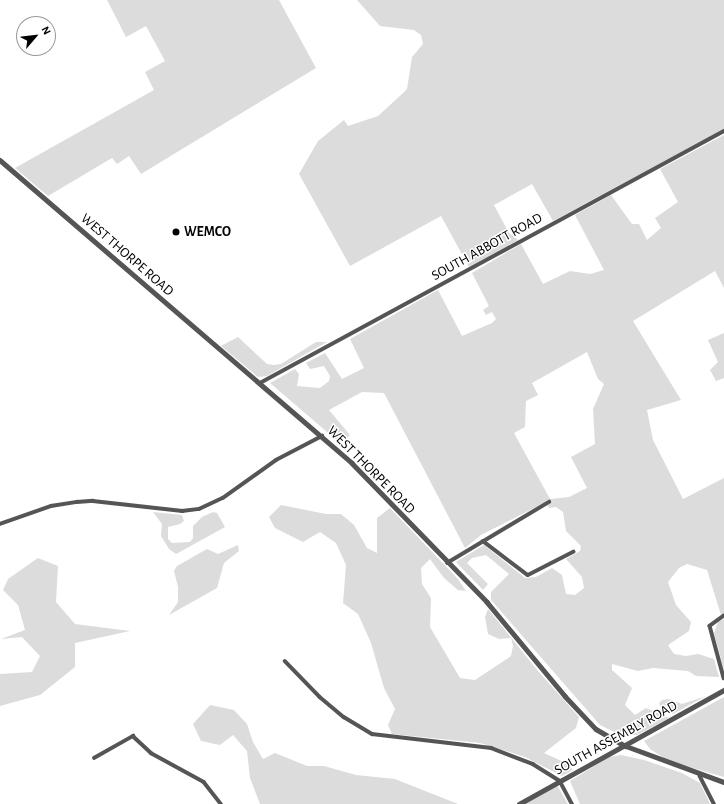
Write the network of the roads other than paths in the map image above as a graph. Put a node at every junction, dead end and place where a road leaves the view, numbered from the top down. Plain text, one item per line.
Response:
1 (724, 131) edge
2 (0, 160) edge
3 (260, 383) junction
4 (322, 436) junction
5 (549, 502) dead end
6 (0, 524) edge
7 (483, 541) junction
8 (573, 552) dead end
9 (446, 563) junction
10 (724, 616) edge
11 (285, 661) dead end
12 (724, 678) edge
13 (724, 690) edge
14 (626, 746) junction
15 (94, 758) dead end
16 (700, 776) junction
17 (560, 781) junction
18 (724, 782) edge
19 (221, 804) edge
20 (520, 804) edge
21 (572, 804) edge
22 (714, 804) edge

1 - 3 street, SOUTH ABBOTT ROAD
2 - 3 street, WEST THORPE ROAD
3 - 4 street, WEST THORPE ROAD
4 - 6 street
4 - 9 street, WEST THORPE ROAD
5 - 7 street
7 - 8 street
7 - 9 street
9 - 14 street, WEST THORPE ROAD
10 - 12 street
11 - 17 street
13 - 14 street, SOUTH ASSEMBLY ROAD
14 - 16 street, WEST THORPE ROAD
14 - 17 street, SOUTH ASSEMBLY ROAD
15 - 19 street
16 - 18 street, WEST THORPE ROAD
16 - 22 street
17 - 20 street, SOUTH ASSEMBLY ROAD
17 - 21 street

